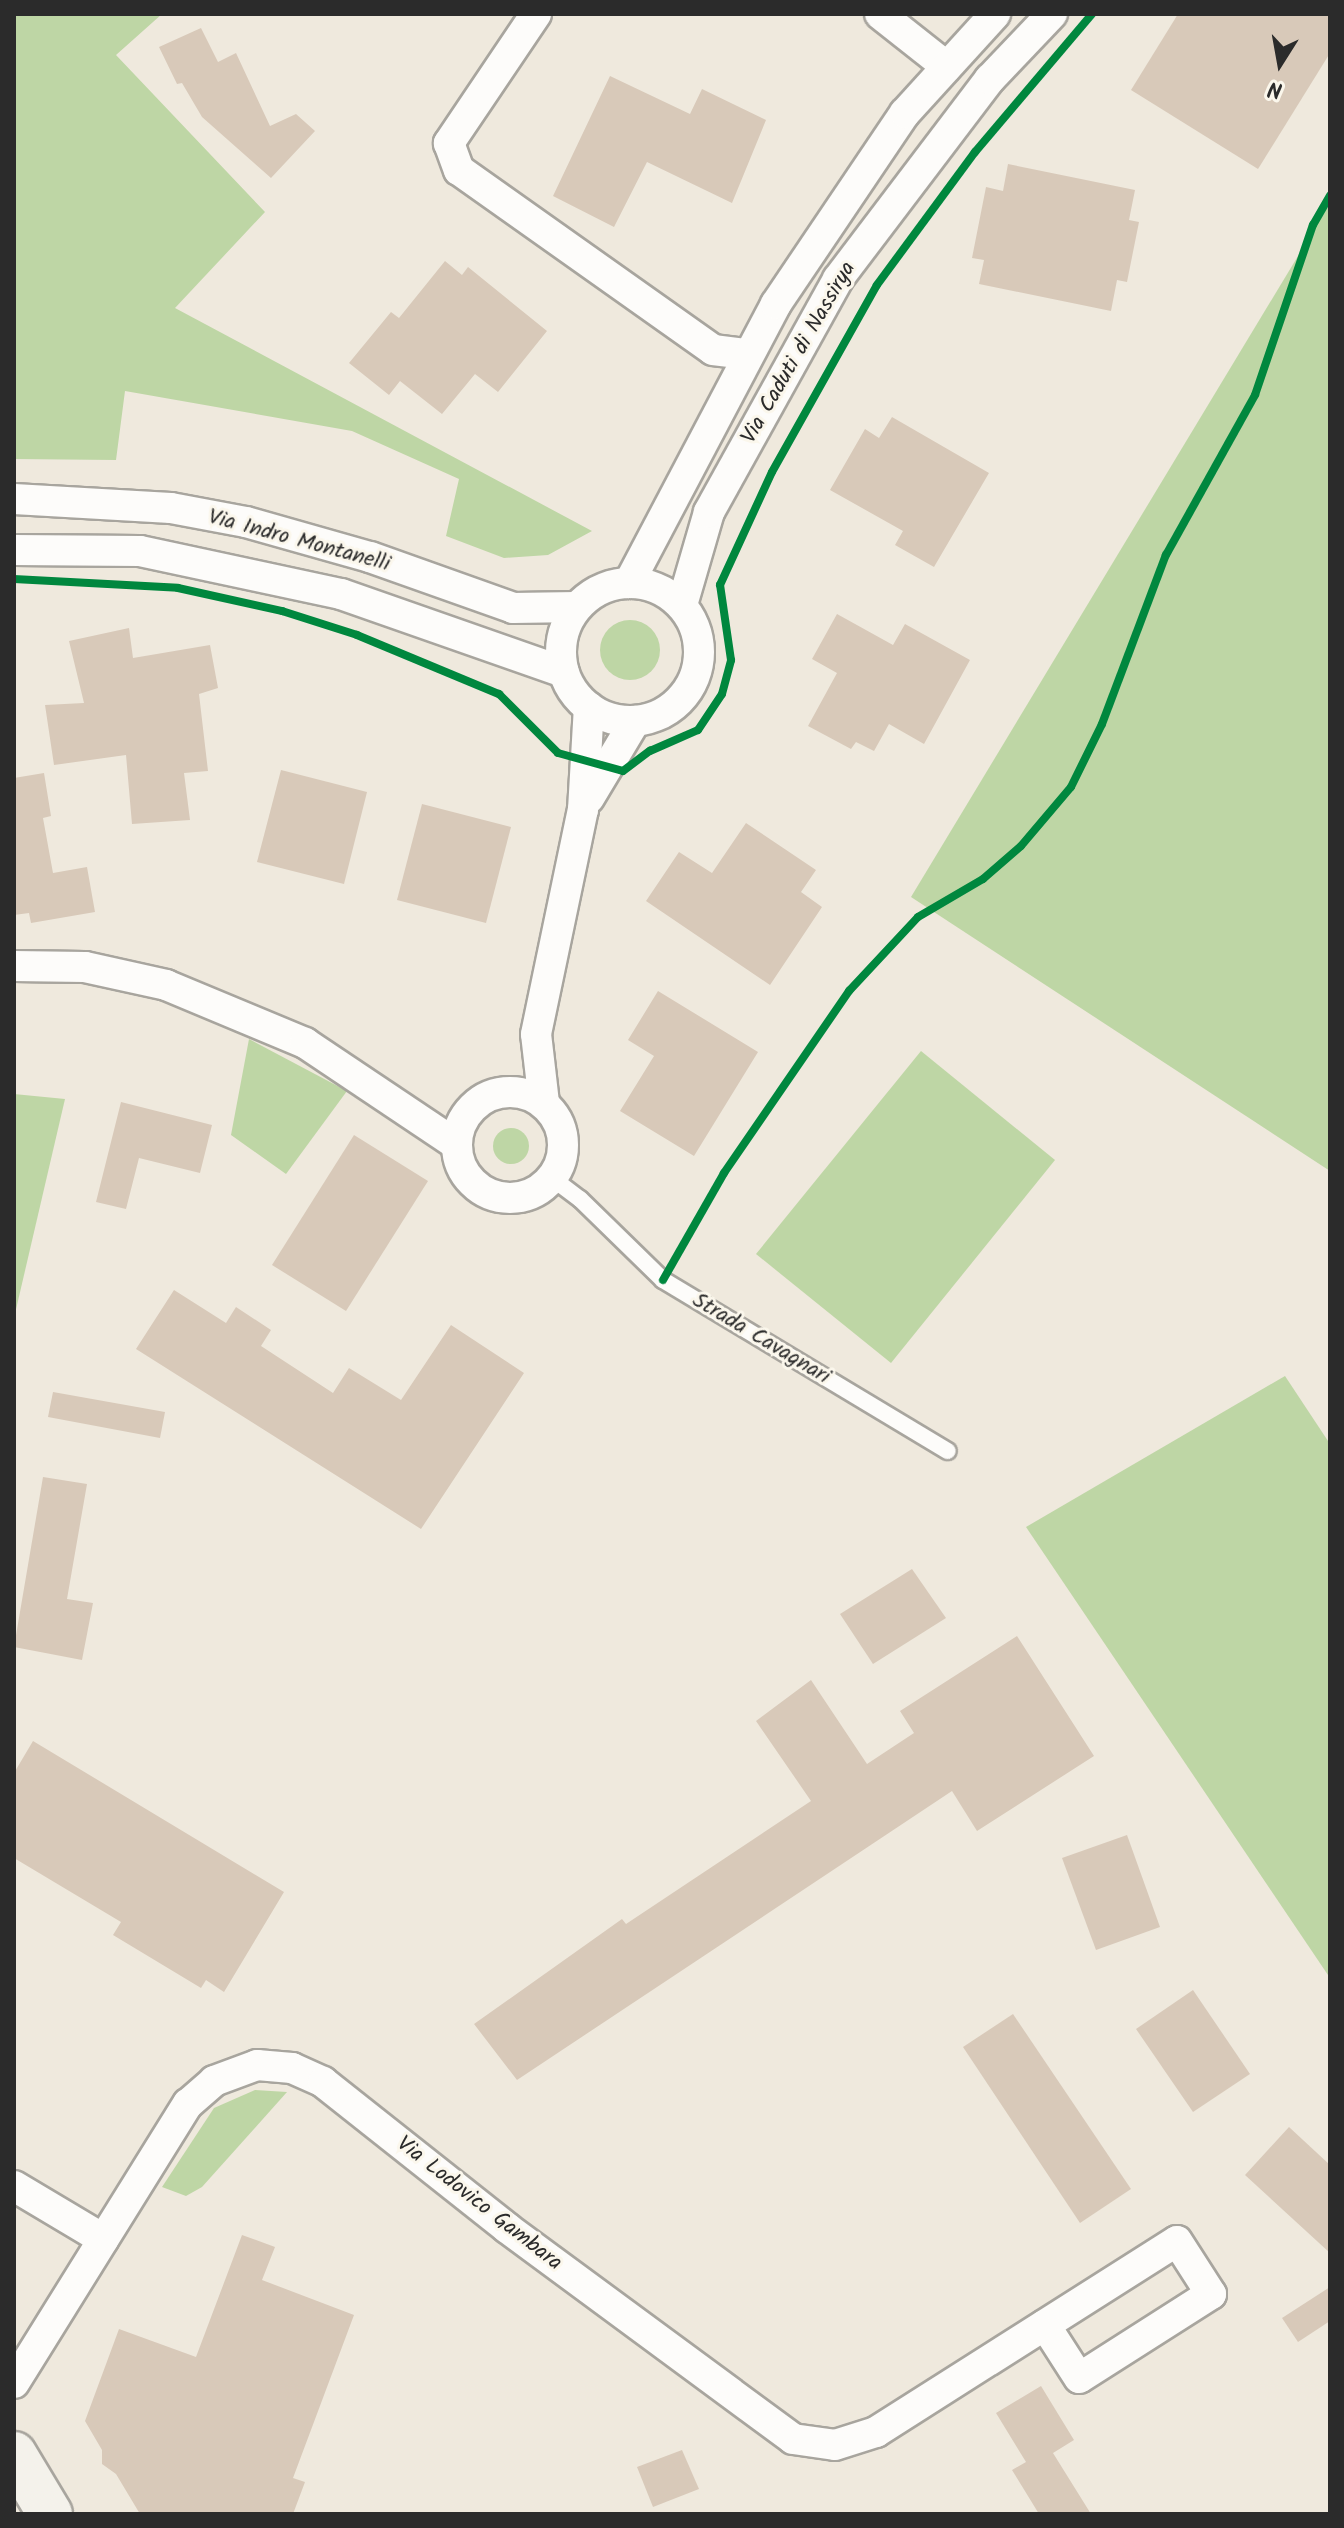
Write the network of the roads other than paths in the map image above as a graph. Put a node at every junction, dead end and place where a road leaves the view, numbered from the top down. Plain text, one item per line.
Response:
1 (536, 14) edge
2 (880, 14) edge
3 (995, 14) edge
4 (1052, 14) edge
5 (947, 67) junction
6 (747, 354) junction
7 (14, 499) edge
8 (14, 550) edge
9 (629, 583) junction
10 (682, 605) junction
11 (577, 607) junction
12 (564, 672) junction
13 (589, 707) junction
14 (635, 721) junction
15 (583, 810) junction
16 (14, 966) edge
17 (536, 1039) junction
18 (503, 1092) junction
19 (544, 1103) junction
20 (456, 1144) junction
21 (552, 1178) junction
22 (948, 1451) dead end
23 (14, 2186) edge
24 (103, 2239) junction
25 (1045, 2325) junction
26 (14, 2383) edge
27 (14, 2454) edge
28 (50, 2514) edge

1 - 6 street
2 - 5 street
3 - 5 street, Via Caduti di Nassirya
4 - 10 street, Via Caduti di Nassirya
5 - 6 street, Via Caduti di Nassirya
6 - 9 street, Via Caduti di Nassirya
7 - 11 street, Via Indro Montanelli
8 - 12 street, Via Indro Montanelli
9 - 10 street
9 - 11 street
10 - 14 street
11 - 12 street
12 - 13 street
13 - 14 street
13 - 15 street
14 - 15 street
15 - 17 street
16 - 20 street
17 - 18 street
17 - 19 street
18 - 19 street
18 - 20 street
19 - 21 street
20 - 21 street
21 - 22 lane, Strada Cavagnari
23 - 24 street
24 - 25 street, Via Lodovico Gambara
24 - 26 street, Via Lodovico Gambara
25 - 25 street, Via Lodovico Gambara
27 - 28 street

